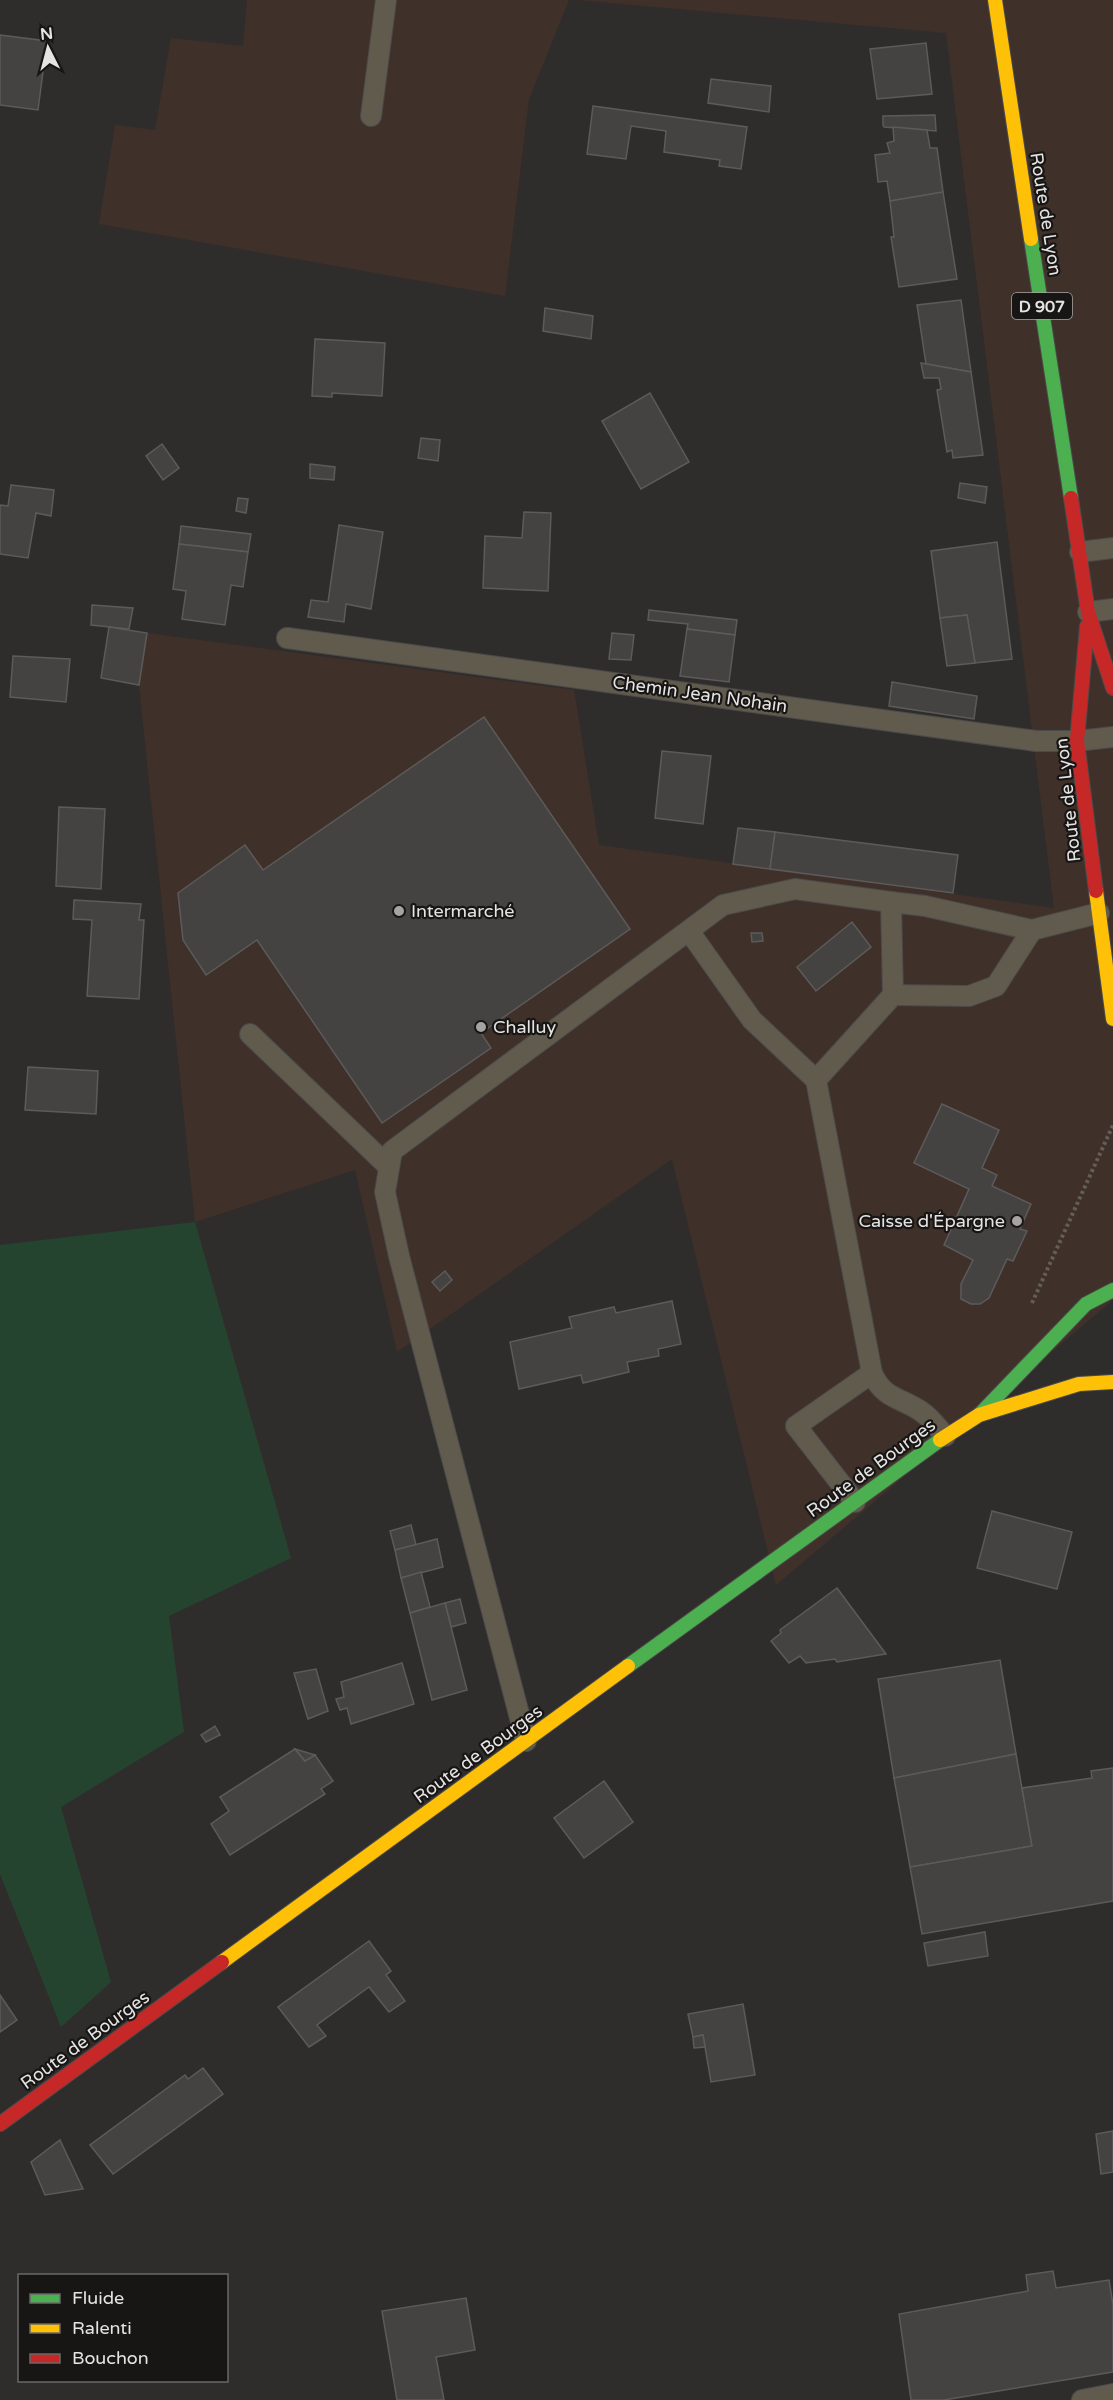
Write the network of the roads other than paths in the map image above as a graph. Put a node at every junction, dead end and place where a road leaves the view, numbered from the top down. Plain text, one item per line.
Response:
1 (386, 0) edge
2 (995, 0) edge
3 (371, 116) dead end
4 (1113, 548) edge
5 (1080, 552) junction
6 (1113, 609) edge
7 (1088, 612) junction
8 (287, 639) dead end
9 (1113, 688) edge
10 (1113, 737) edge
11 (1077, 741) junction
12 (891, 902) junction
13 (1099, 913) junction
14 (1032, 930) junction
15 (689, 931) junction
16 (893, 995) junction
17 (1113, 1019) edge
18 (250, 1034) dead end
19 (816, 1080) junction
20 (389, 1167) junction
21 (1113, 1290) edge
22 (872, 1373) junction
23 (1113, 1382) edge
24 (979, 1415) junction
25 (945, 1436) junction
26 (855, 1502) junction
27 (526, 1741) junction
28 (0, 2124) edge
29 (1113, 2394) edge
30 (1082, 2400) edge

1 - 3 lane
2 - 5 street, Route de Lyon / D 907
4 - 5 lane
5 - 7 street, Route de Lyon / D 907
6 - 7 lane
7 - 9 street, Route de Lyon / D 907
7 - 11 street, Route de Lyon / D 907
8 - 11 lane, Chemin Jean Nohain
10 - 11 lane, Chemin Jean Nohain
11 - 13 street, Route de Lyon / D 907
12 - 14 lane
12 - 15 lane
12 - 16 lane
13 - 14 lane
13 - 17 street, Route de Lyon / D 907
14 - 16 lane
15 - 19 lane
15 - 20 lane
16 - 19 lane
18 - 20 lane
19 - 22 lane
20 - 27 lane
21 - 24 street, Route de Bourges
22 - 25 lane
22 - 26 lane
23 - 24 street, Route de Bourges
24 - 25 street, Route de Bourges
25 - 26 street, Route de Bourges
26 - 27 street, Route de Bourges
27 - 28 street, Route de Bourges
29 - 30 lane

